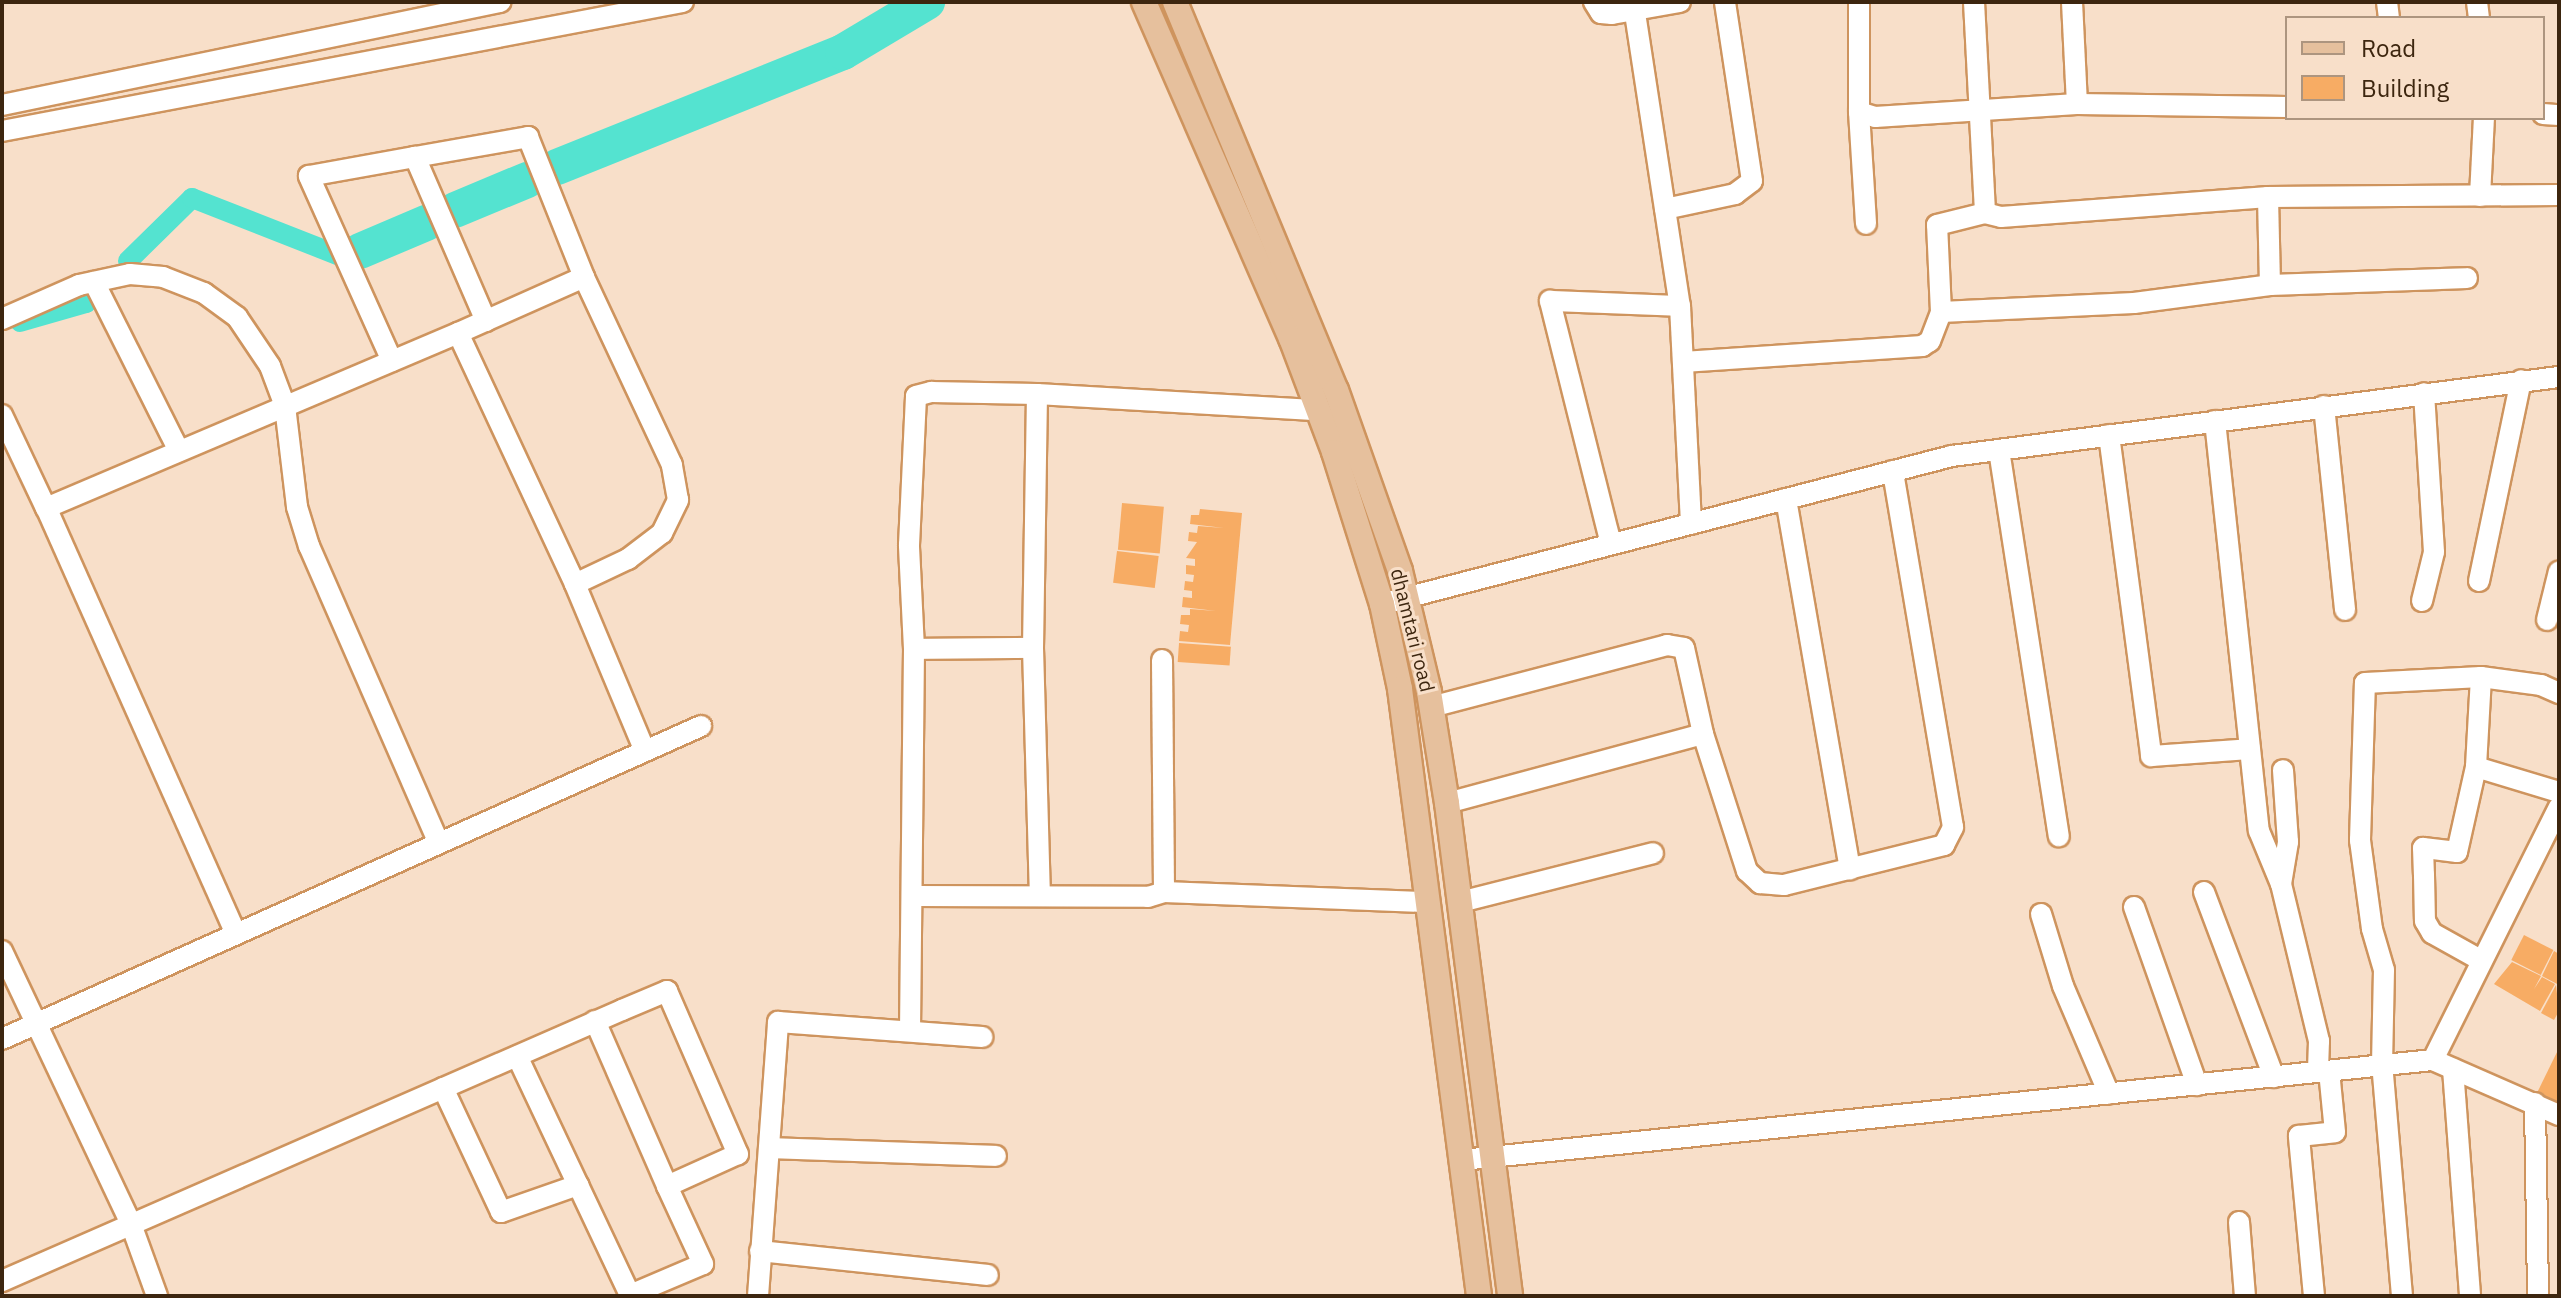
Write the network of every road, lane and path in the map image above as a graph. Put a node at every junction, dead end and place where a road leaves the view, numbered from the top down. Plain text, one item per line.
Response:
1 (500, 2) edge
2 (683, 2) edge
3 (1175, 2) edge
4 (1594, 2) edge
5 (1680, 2) edge
6 (1725, 2) edge
7 (1859, 2) edge
8 (1974, 2) edge
9 (2072, 2) edge
10 (1150, 4) edge
11 (1635, 13) junction
12 (2077, 104) junction
13 (2, 105) edge
14 (2285, 107) edge
15 (1977, 111) junction
16 (1859, 112) junction
17 (2484, 120) edge
18 (2, 131) edge
19 (415, 157) junction
20 (2559, 195) edge
21 (2480, 196) junction
22 (2268, 197) junction
23 (1665, 209) junction
24 (1985, 213) junction
25 (1866, 224) dead end
26 (584, 277) junction
27 (2467, 278) dead end
28 (94, 282) junction
29 (2270, 285) junction
30 (1680, 306) junction
31 (1941, 312) junction
32 (2, 319) edge
33 (486, 321) junction
34 (458, 333) junction
35 (392, 361) junction
36 (1683, 362) junction
37 (2559, 377) edge
38 (2521, 380) junction
39 (2424, 393) junction
40 (1037, 394) junction
41 (285, 406) junction
42 (2324, 406) junction
43 (1318, 410) junction
44 (2, 415) edge
45 (2215, 421) junction
46 (2109, 435) junction
47 (1999, 450) junction
48 (179, 451) junction
49 (1893, 471) junction
50 (1786, 499) junction
51 (46, 508) junction
52 (1691, 524) junction
53 (1611, 544) junction
54 (2559, 571) edge
55 (2479, 581) dead end
56 (575, 584) junction
57 (1406, 598) junction
58 (2422, 601) dead end
59 (1382, 604) junction
60 (2345, 610) dead end
61 (2547, 620) dead end
62 (1033, 648) junction
63 (914, 649) junction
64 (1162, 660) dead end
65 (2481, 677) junction
66 (2559, 693) edge
67 (1431, 707) junction
68 (701, 726) dead end
69 (1703, 734) junction
70 (2250, 749) junction
71 (645, 751) junction
72 (2476, 767) junction
73 (2283, 770) dead end
74 (2559, 792) edge
75 (1447, 803) junction
76 (2559, 807) edge
77 (2059, 836) dead end
78 (439, 843) junction
79 (1653, 853) dead end
80 (1850, 870) junction
81 (2281, 884) junction
82 (1164, 892) junction
83 (2204, 892) dead end
84 (1040, 895) junction
85 (914, 896) junction
86 (1428, 902) junction
87 (1460, 902) junction
88 (2134, 907) dead end
89 (2041, 914) dead end
90 (236, 934) junction
91 (2, 951) edge
92 (2482, 961) junction
93 (595, 1021) junction
94 (35, 1024) junction
95 (910, 1031) junction
96 (982, 1037) dead end
97 (2, 1039) edge
98 (517, 1056) junction
99 (2433, 1060) junction
100 (2382, 1065) junction
101 (2453, 1069) junction
102 (2324, 1072) junction
103 (2274, 1077) junction
104 (2197, 1085) junction
105 (443, 1088) junction
106 (2109, 1094) junction
107 (2535, 1103) junction
108 (2559, 1115) edge
109 (771, 1148) junction
110 (996, 1156) dead end
111 (1491, 1158) junction
112 (1462, 1160) junction
113 (578, 1185) junction
114 (667, 1186) junction
115 (2239, 1222) dead end
116 (131, 1224) junction
117 (760, 1251) junction
118 (988, 1275) dead end
119 (2, 1281) edge
120 (157, 1296) edge
121 (758, 1296) edge
122 (1479, 1296) edge
123 (1510, 1296) edge
124 (2245, 1296) edge
125 (2314, 1296) edge
126 (2402, 1296) edge
127 (2470, 1296) edge
128 (2538, 1296) edge

1 - 13 street
2 - 18 street
3 - 57 main road, dhamtari road
4 - 11 street
5 - 11 street
6 - 23 street
7 - 16 street
8 - 15 street
9 - 12 street
10 - 43 main road
11 - 23 street
12 - 14 street
12 - 15 street
15 - 16 street
15 - 24 street
16 - 25 street
17 - 21 street
19 - 26 street
19 - 33 street
19 - 35 street
20 - 21 street
21 - 22 street
22 - 24 street
22 - 29 street
23 - 30 street
24 - 31 street
26 - 33 street
26 - 56 street
27 - 29 street
28 - 32 street
28 - 41 street
28 - 48 street
29 - 31 street
30 - 36 street
30 - 53 street
31 - 36 street
33 - 34 street
34 - 35 street
34 - 56 street
35 - 41 street
36 - 52 street
37 - 38 street
38 - 39 street
38 - 55 street
39 - 42 street
39 - 58 street
40 - 43 street
40 - 62 street
40 - 63 street
41 - 48 street
41 - 78 street
42 - 45 street
42 - 60 street
43 - 59 main road
44 - 51 street
45 - 46 street
45 - 70 street
46 - 47 street
46 - 70 street
47 - 49 street
47 - 77 street
48 - 51 street
49 - 50 street
49 - 80 street
50 - 52 street
50 - 80 street
51 - 90 street
52 - 53 street
53 - 57 street
54 - 61 street
56 - 71 street
57 - 59 street
57 - 67 main road, dhamtari road
59 - 86 main road
62 - 63 street
62 - 84 street
63 - 85 street
64 - 82 street
65 - 66 street
65 - 72 street
65 - 100 street
67 - 69 street
67 - 75 main road, dhamtari road
68 - 71 street
69 - 75 street
69 - 80 street
70 - 81 street
71 - 78 street
72 - 74 street
72 - 92 street
73 - 81 street
75 - 87 main road, dhamtari road
76 - 92 street
78 - 90 street
79 - 87 street
81 - 102 street
82 - 84 street
82 - 86 street
83 - 103 street
84 - 85 street
85 - 95 street
86 - 112 main road
87 - 111 main road, dhamtari road
88 - 104 street
89 - 106 street
90 - 94 street
91 - 94 street
92 - 99 street
93 - 98 street
93 - 114 street
93 - 114 street
94 - 97 street
94 - 116 street
95 - 96 street
95 - 109 street
98 - 105 street
98 - 113 street
99 - 100 street
99 - 101 street
100 - 102 street
100 - 126 street
101 - 107 street
101 - 127 street
102 - 103 street
102 - 125 street
103 - 104 street
104 - 106 street
105 - 113 street
105 - 116 street
106 - 111 street
107 - 108 street
107 - 128 street
109 - 110 street
109 - 117 street
111 - 112 street
111 - 123 main road, dhamtari road
112 - 122 main road
113 - 114 street
115 - 124 street
116 - 119 street
116 - 120 street
117 - 118 street
117 - 121 street

